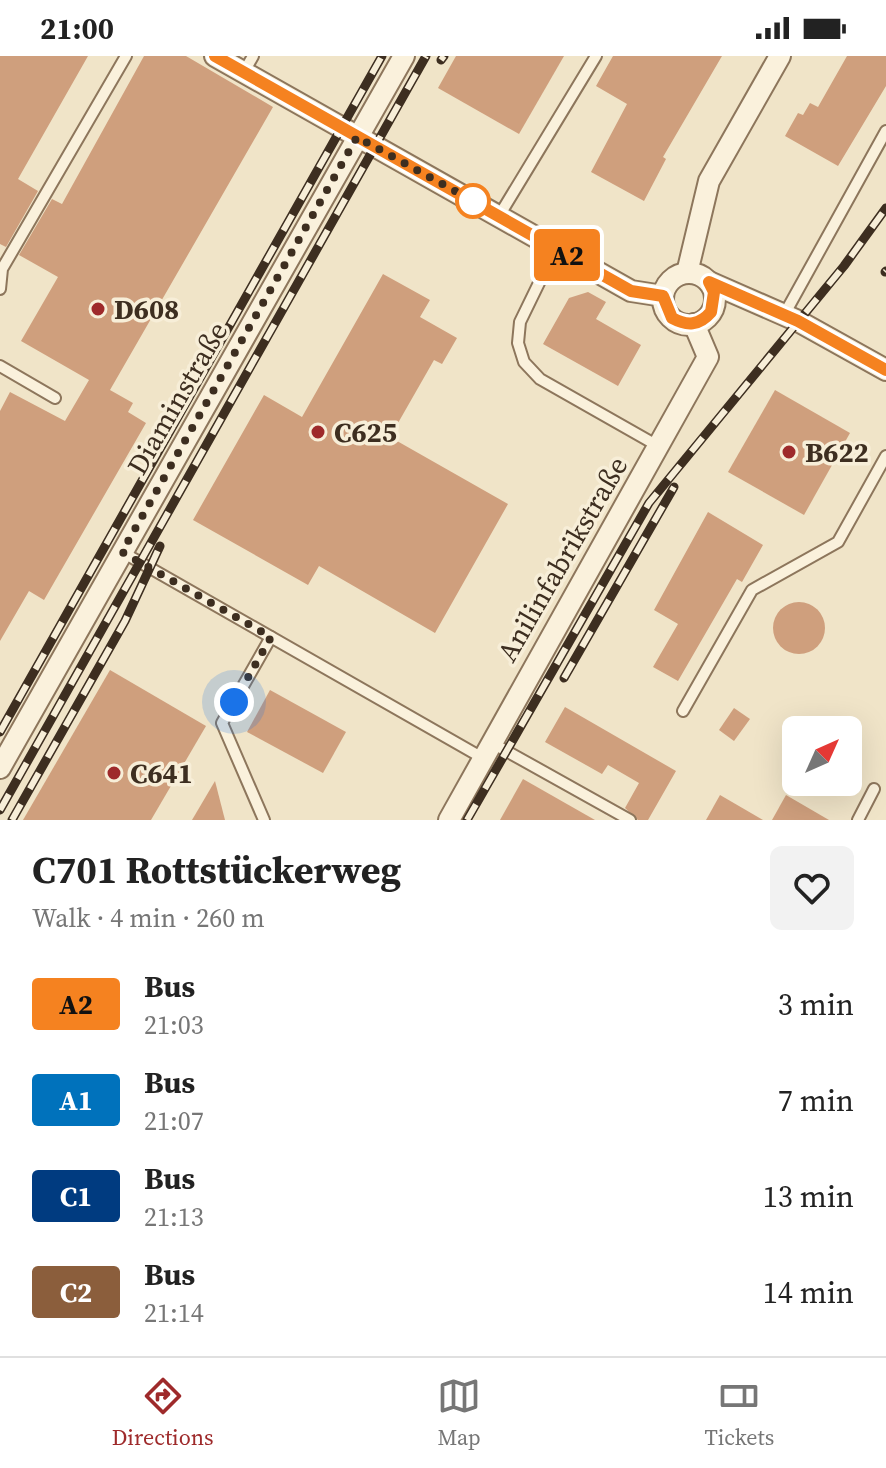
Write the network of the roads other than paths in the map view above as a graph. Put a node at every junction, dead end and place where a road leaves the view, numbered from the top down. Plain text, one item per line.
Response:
1 (126, 56) edge
2 (215, 56) edge
3 (404, 56) edge
4 (596, 56) edge
5 (780, 56) edge
6 (248, 64) edge
7 (886, 131) edge
8 (357, 137) junction
9 (499, 216) junction
10 (556, 248) junction
11 (687, 273) junction
12 (709, 282) junction
13 (0, 289) edge
14 (663, 296) junction
15 (784, 315) junction
16 (694, 324) junction
17 (0, 366) edge
18 (886, 370) edge
19 (55, 398) dead end
20 (658, 446) junction
21 (886, 456) edge
22 (122, 552) junction
23 (271, 637) junction
24 (683, 711) dead end
25 (486, 749) junction
26 (0, 768) edge
27 (874, 789) dead end
28 (264, 820) edge
29 (449, 820) edge
30 (630, 820) edge
31 (858, 820) edge

1 - 13 lane
2 - 6 street
3 - 8 street, Diaminstraße
4 - 9 lane
5 - 11 street
6 - 8 street
7 - 15 lane
8 - 9 street
8 - 22 street, Diaminstraße
9 - 10 street
10 - 14 street
10 - 20 lane
11 - 12 street
11 - 14 street
12 - 15 street
12 - 16 street
14 - 16 street
15 - 18 street
16 - 20 street, Anilinfabrikstraße
17 - 19 lane
20 - 25 street, Anilinfabrikstraße
21 - 24 lane
22 - 23 lane
22 - 26 street, Diaminstraße
23 - 25 lane
23 - 28 lane
25 - 29 street, Anilinfabrikstraße
25 - 30 lane
27 - 31 lane

